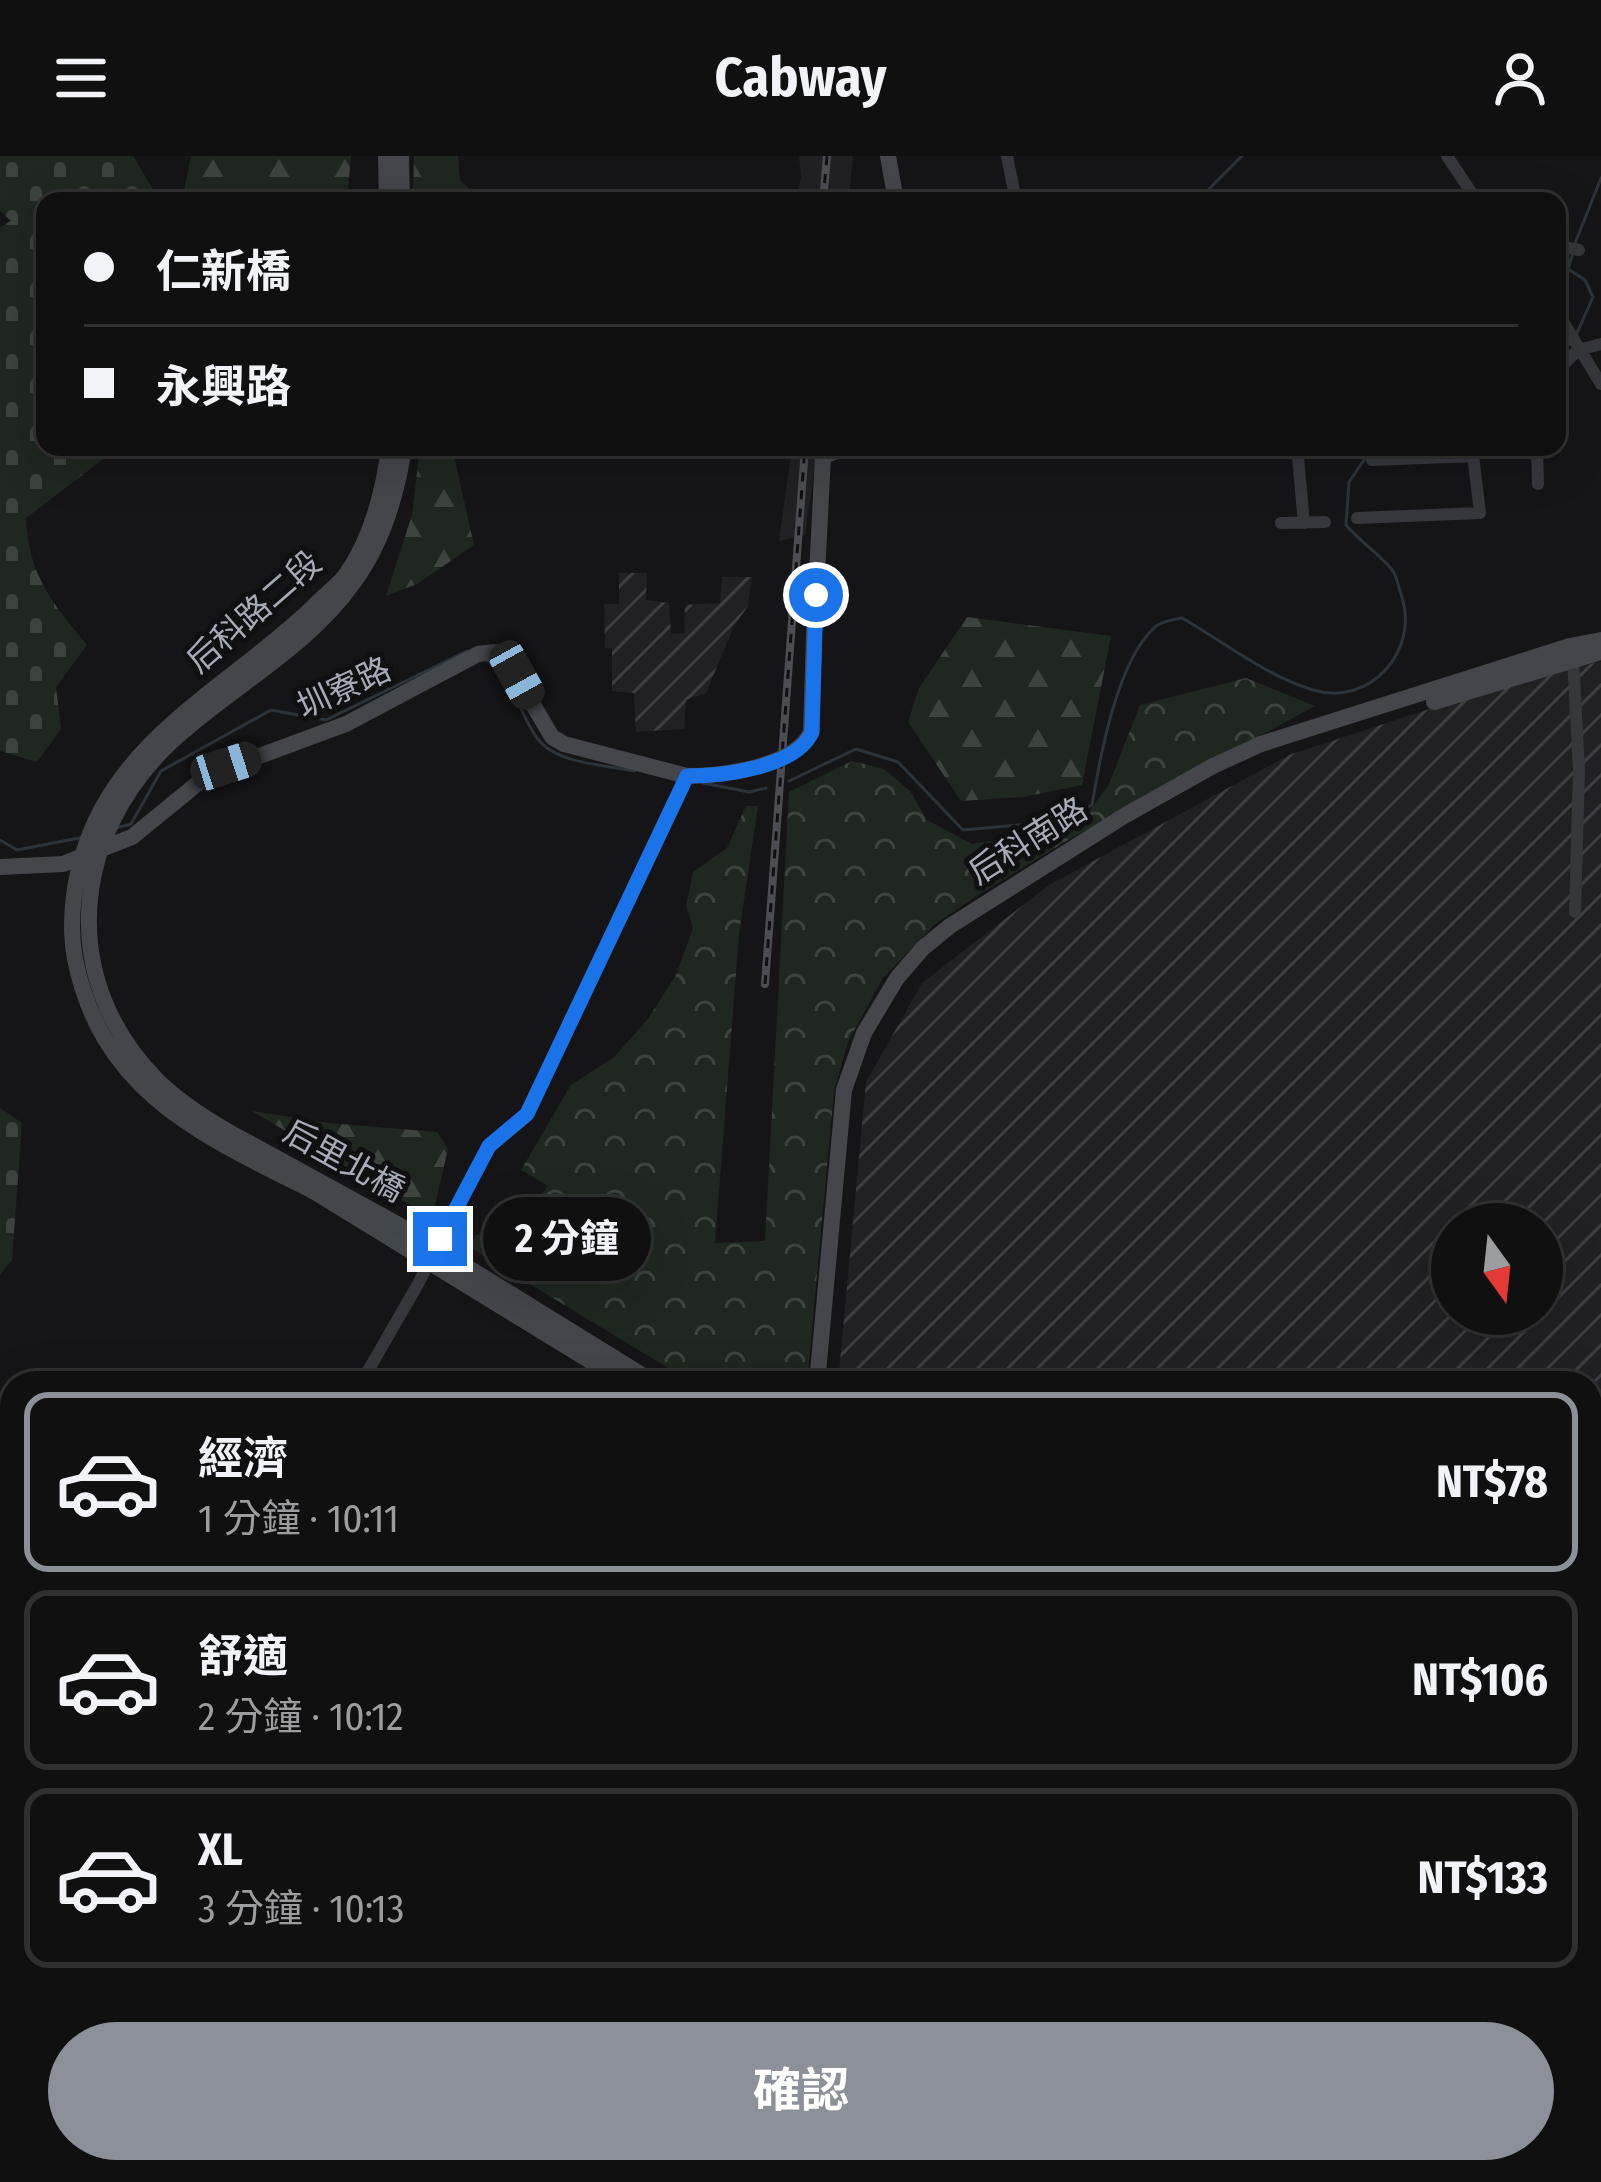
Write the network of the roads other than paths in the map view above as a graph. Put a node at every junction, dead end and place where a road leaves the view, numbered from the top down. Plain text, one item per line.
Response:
1 (386, 156) edge
2 (401, 156) edge
3 (888, 156) edge
4 (1007, 156) edge
5 (1447, 156) edge
6 (386, 192) edge
7 (402, 192) edge
8 (894, 192) edge
9 (1014, 192) edge
10 (1471, 192) edge
11 (1566, 247) edge
12 (1579, 250) dead end
13 (1566, 326) edge
14 (1575, 341) junction
15 (1601, 344) edge
16 (1566, 356) edge
17 (1601, 384) edge
18 (388, 456) edge
19 (402, 456) edge
20 (823, 456) edge
21 (1298, 456) edge
22 (1422, 456) edge
23 (1473, 456) edge
24 (1537, 456) edge
25 (1372, 460) dead end
26 (1538, 484) dead end
27 (1357, 518) dead end
28 (1324, 522) dead end
29 (1281, 523) dead end
30 (1304, 523) junction
31 (1601, 640) edge
32 (1572, 652) junction
33 (1601, 652) edge
34 (162, 741) junction
35 (687, 776) junction
36 (99, 851) junction
37 (80, 859) junction
38 (0, 867) edge
39 (1575, 912) dead end
40 (829, 1285) junction
41 (368, 1371) edge
42 (606, 1371) edge
43 (636, 1371) edge
44 (818, 1371) edge
45 (828, 1371) edge

1 - 6 street
2 - 7 street
3 - 8 street
4 - 9 street
5 - 10 street
11 - 12 street
13 - 14 street
14 - 15 street
14 - 16 street
14 - 17 street
18 - 34 street, 后科路二段
19 - 34 street, 后科路二段
20 - 35 street, bridge
21 - 30 street
22 - 25 street
23 - 27 street
24 - 26 street
28 - 30 street
29 - 30 street
31 - 32 street, 后科南路
32 - 33 street, 后科南路
32 - 39 street
32 - 40 street, 后科南路
34 - 36 street
34 - 37 street
35 - 36 street, 圳寮路
35 - 41 street
36 - 37 street, 圳寮路
36 - 43 street, 后里北橋, bridge
37 - 38 street, 圳寮路
37 - 42 street, 后里北橋, bridge
40 - 44 street, 后科南路
40 - 45 street, 后科南路

